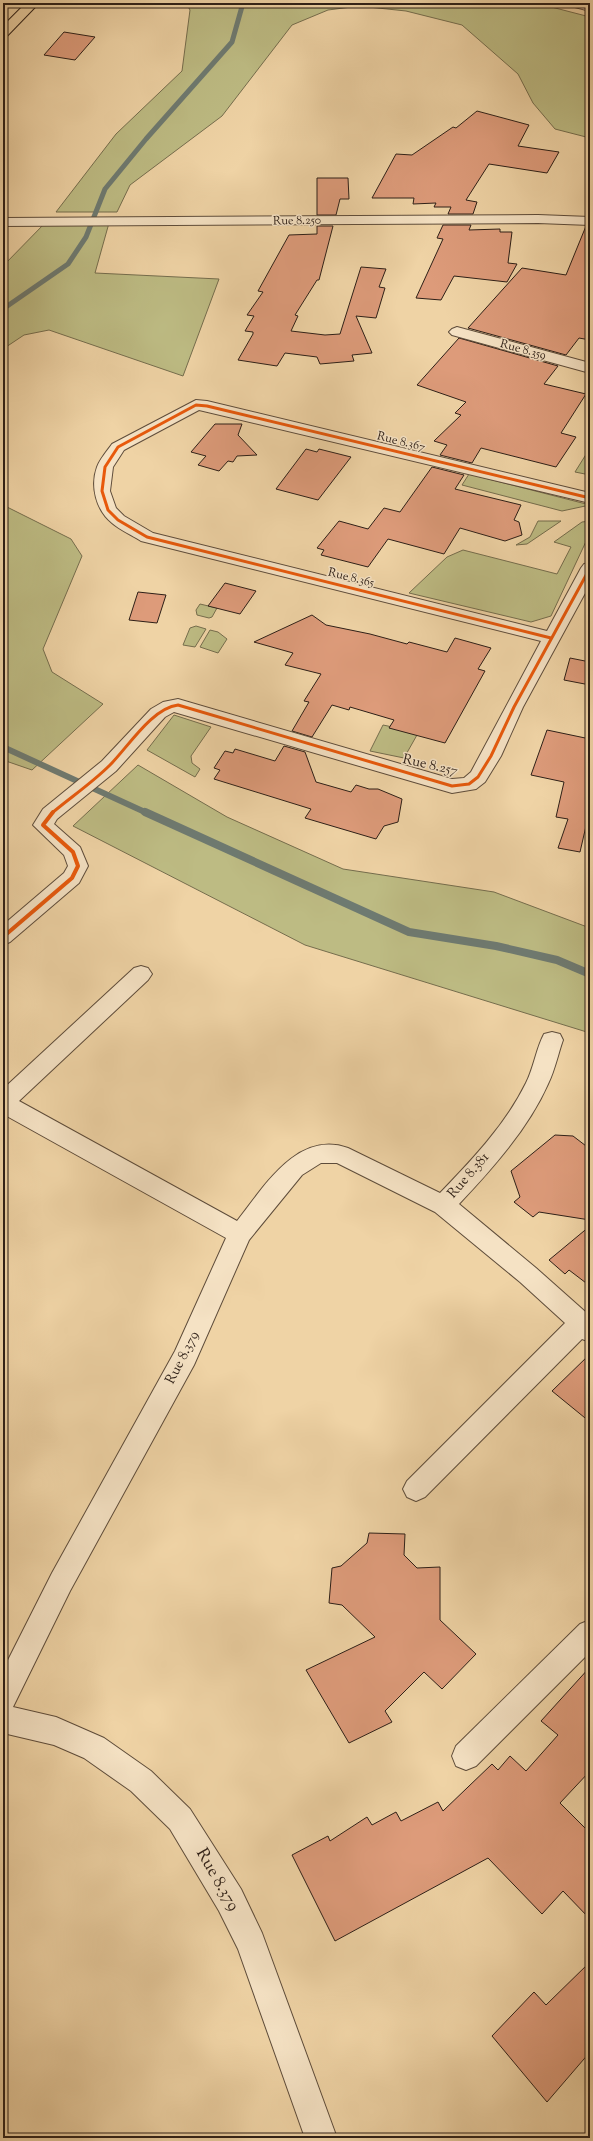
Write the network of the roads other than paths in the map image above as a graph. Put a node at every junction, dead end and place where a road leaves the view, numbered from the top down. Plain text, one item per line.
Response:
1 (33, 3) edge
2 (575, 3) edge
3 (590, 7) edge
4 (3, 33) edge
5 (590, 221) edge
6 (3, 222) edge
7 (456, 332) dead end
8 (590, 368) edge
9 (207, 406) joint
10 (590, 498) edge
11 (590, 568) edge
12 (550, 638) junction
13 (3, 937) edge
14 (140, 974) dead end
15 (552, 1040) dead end
16 (3, 1103) edge
17 (443, 1205) junction
18 (240, 1234) junction
19 (585, 1327) edge
20 (416, 1489) dead end
21 (590, 1633) edge
22 (3, 1699) edge
23 (3, 1720) edge
24 (466, 1756) dead end
25 (321, 2138) edge

1 - 4 highway
2 - 3 street
5 - 6 street, Rue 8.250
7 - 8 street, Rue 8.359
9 - 10 street, Rue 8.367
9 - 12 street, Rue 8.365
11 - 12 street, Rue 8.257
12 - 13 street, Rue 8.257
14 - 16 street
15 - 17 street, Rue 8.381
16 - 18 street
17 - 18 street, Rue 8.379
17 - 19 street, Rue 8.381
18 - 22 street, Rue 8.379
19 - 20 street
21 - 24 street
23 - 25 street, Rue 8.379

